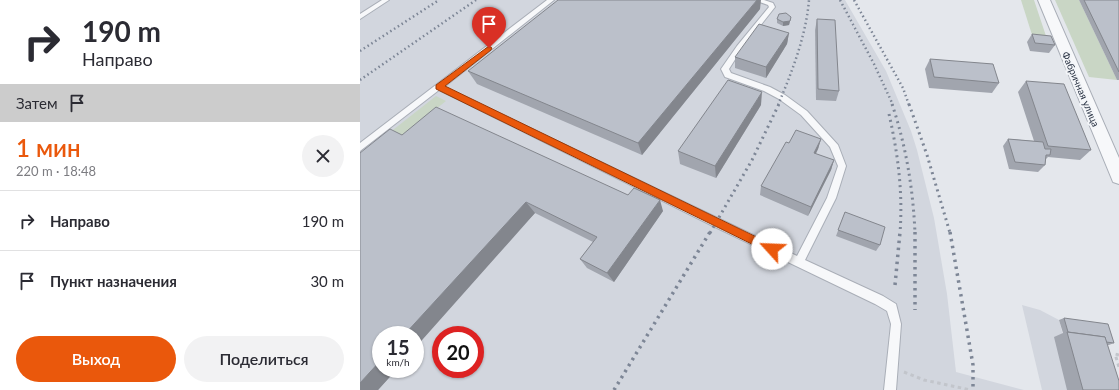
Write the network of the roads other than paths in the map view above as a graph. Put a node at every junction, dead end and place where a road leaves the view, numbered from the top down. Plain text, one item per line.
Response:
1 (386, 0) edge
2 (551, 0) edge
3 (757, 0) edge
4 (1044, 0) edge
5 (360, 16) edge
6 (439, 87) junction
7 (360, 148) edge
8 (1118, 172) edge
9 (799, 262) junction
10 (890, 390) edge

1 - 5 lane
2 - 6 lane
3 - 9 lane
4 - 8 street, Фабричная улица
6 - 7 lane
6 - 9 lane
9 - 10 lane

